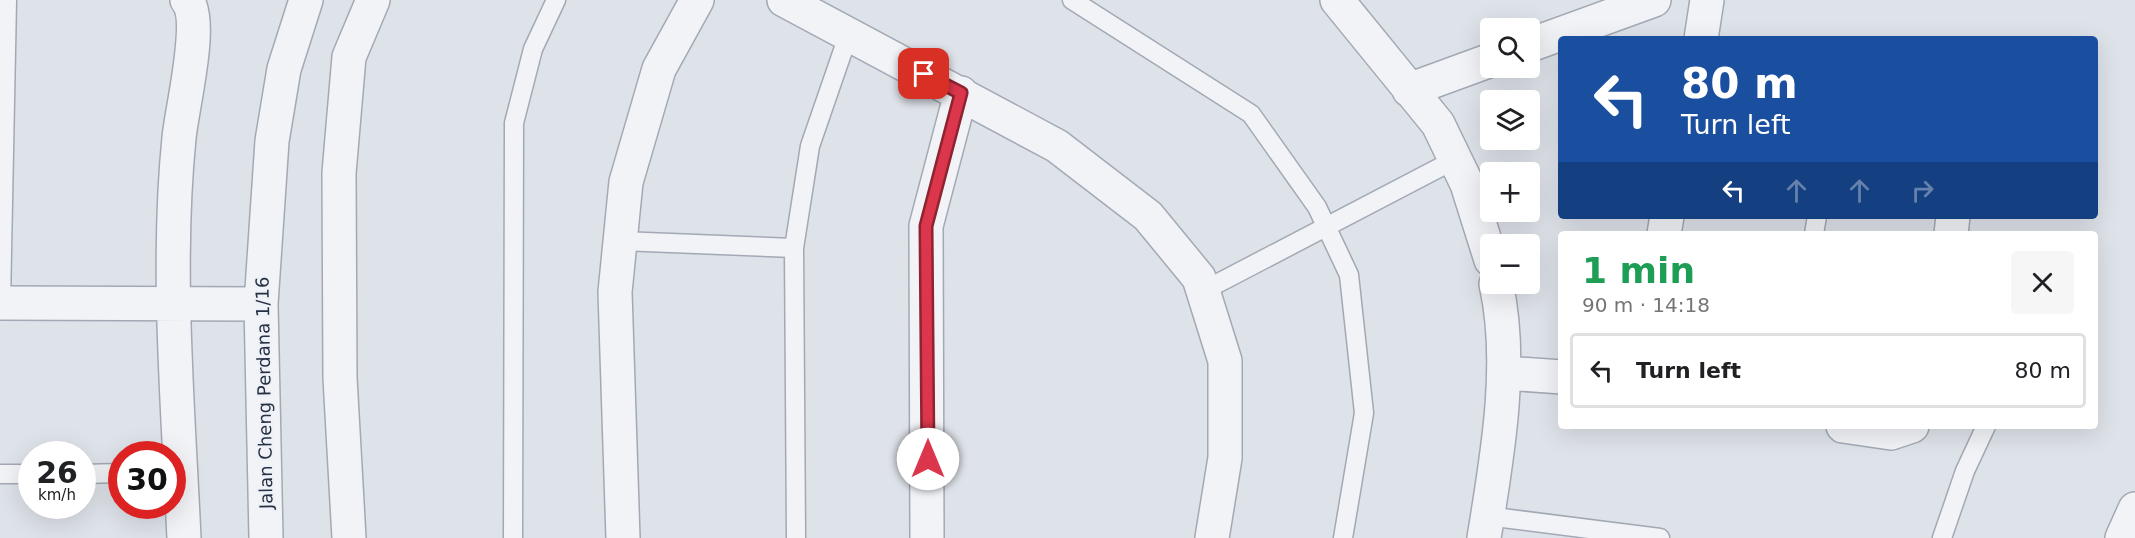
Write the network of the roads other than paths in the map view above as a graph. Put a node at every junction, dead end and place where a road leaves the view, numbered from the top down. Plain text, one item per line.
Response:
1 (7, 0) edge
2 (187, 0) edge
3 (306, 0) edge
4 (373, 0) edge
5 (556, 0) edge
6 (697, 0) edge
7 (784, 0) edge
8 (1072, 0) edge
9 (1337, 0) edge
10 (1653, 0) edge
11 (1707, 0) edge
12 (848, 36) junction
13 (1701, 36) edge
14 (1540, 41) edge
15 (1480, 64) edge
16 (1409, 90) junction
17 (961, 93) junction
18 (1456, 159) junction
19 (1327, 228) junction
20 (1483, 234) edge
21 (621, 241) junction
22 (794, 249) junction
23 (1203, 291) junction
24 (1498, 294) edge
25 (0, 303) edge
26 (175, 303) junction
27 (261, 304) junction
28 (1505, 373) junction
29 (1558, 377) edge
30 (1864, 429) edge
31 (1903, 429) edge
32 (1985, 429) edge
33 (177, 441) edge
34 (0, 474) edge
35 (18, 474) edge
36 (2135, 508) edge
37 (182, 519) edge
38 (1486, 527) edge
39 (184, 538) edge
40 (266, 538) edge
41 (349, 538) edge
42 (513, 538) edge
43 (623, 538) edge
44 (796, 538) edge
45 (927, 538) edge
46 (1212, 538) edge
47 (1343, 538) edge
48 (1660, 538) edge
49 (1942, 538) edge
50 (2122, 538) edge

1 - 25 lane
2 - 26 street
3 - 27 street, Jalan Cheng Perdana 1/16
4 - 41 street
5 - 42 lane
6 - 21 street
7 - 12 street
8 - 19 lane
9 - 16 street
10 - 14 street
11 - 13 street
12 - 17 street
12 - 22 lane
15 - 16 street
16 - 18 street
17 - 23 street
17 - 45 street
18 - 19 lane
18 - 20 street
19 - 23 lane
19 - 47 lane
21 - 22 lane
21 - 43 street
22 - 44 lane
23 - 46 street
24 - 28 street
25 - 26 street
26 - 27 street
26 - 33 street
27 - 40 street, Jalan Cheng Perdana 1/16
28 - 29 street
28 - 38 street
30 - 31 street
32 - 49 lane
34 - 35 lane
36 - 50 street
37 - 39 street
38 - 48 lane

